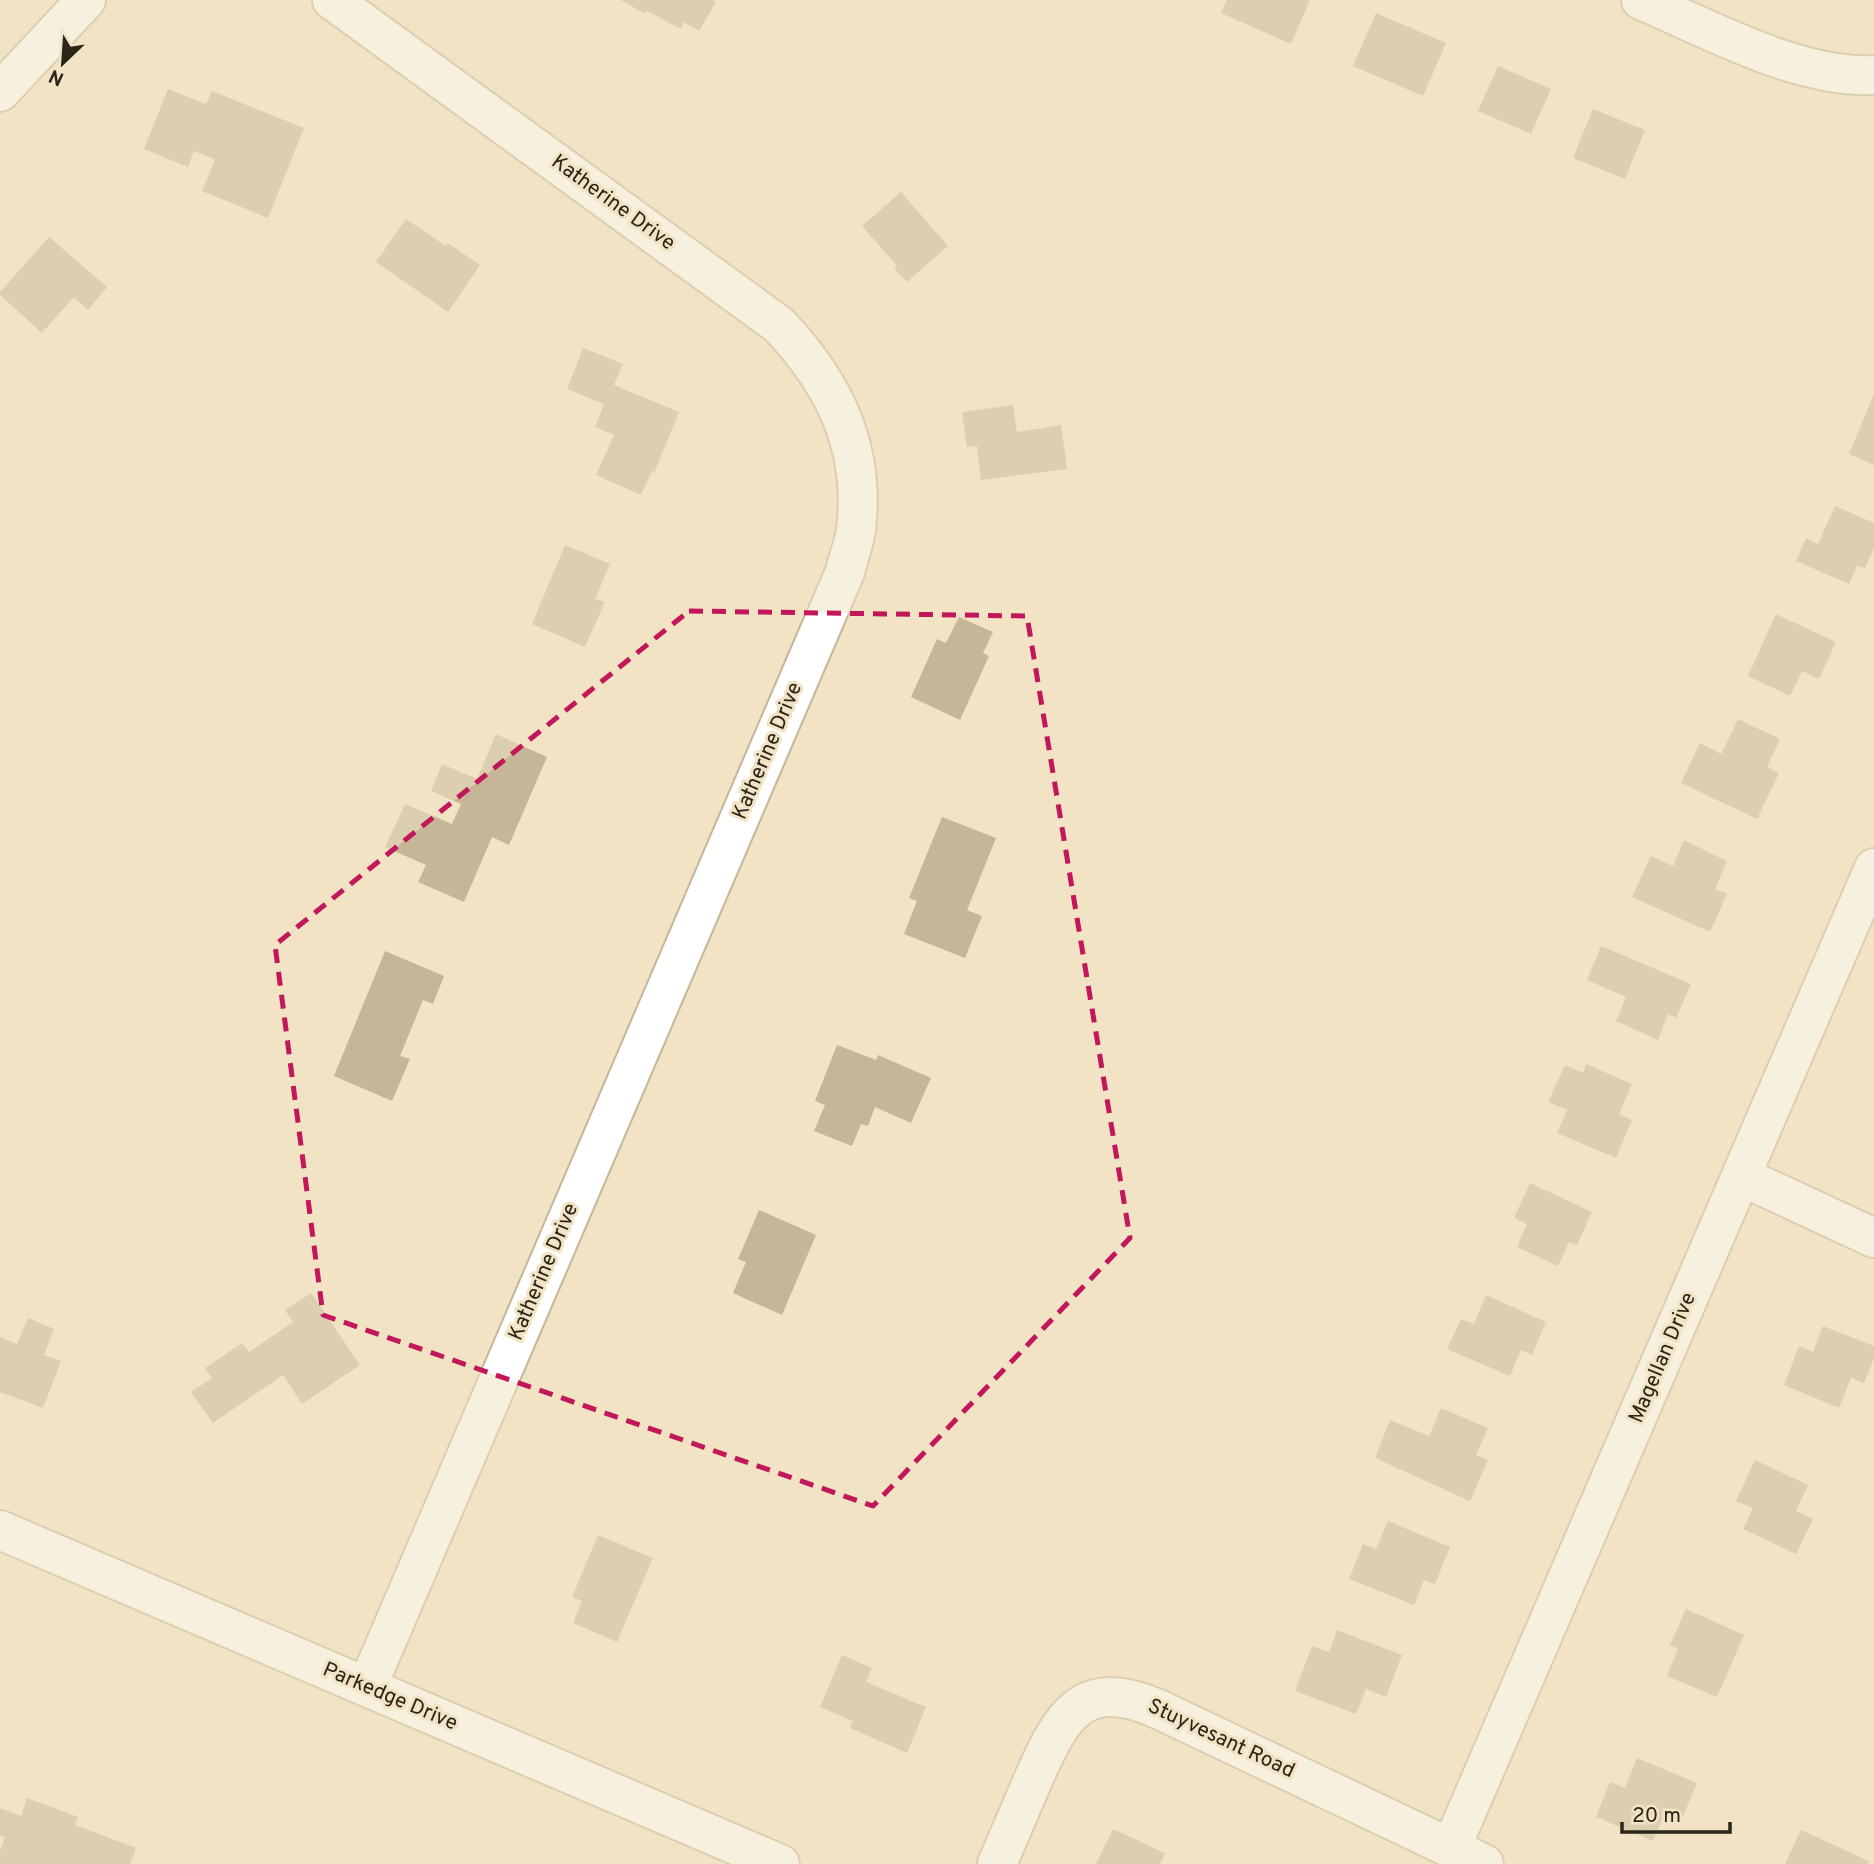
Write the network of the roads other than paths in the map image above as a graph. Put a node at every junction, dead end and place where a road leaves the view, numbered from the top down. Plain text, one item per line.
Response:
1 (86, 0) edge
2 (332, 0) edge
3 (1641, 0) edge
4 (1874, 75) edge
5 (0, 92) edge
6 (1874, 868) edge
7 (1741, 1176) junction
8 (1874, 1238) edge
9 (0, 1530) edge
10 (367, 1687) junction
11 (1468, 1856) edge
12 (780, 1864) edge
13 (997, 1864) edge

1 - 5 street
2 - 10 street, Katherine Drive
3 - 4 street
6 - 7 street, Magellan Drive
7 - 8 street
7 - 11 street, Magellan Drive
9 - 10 street, Parkedge Drive
10 - 12 street, Parkedge Drive
11 - 13 street, Stuyvesant Road

